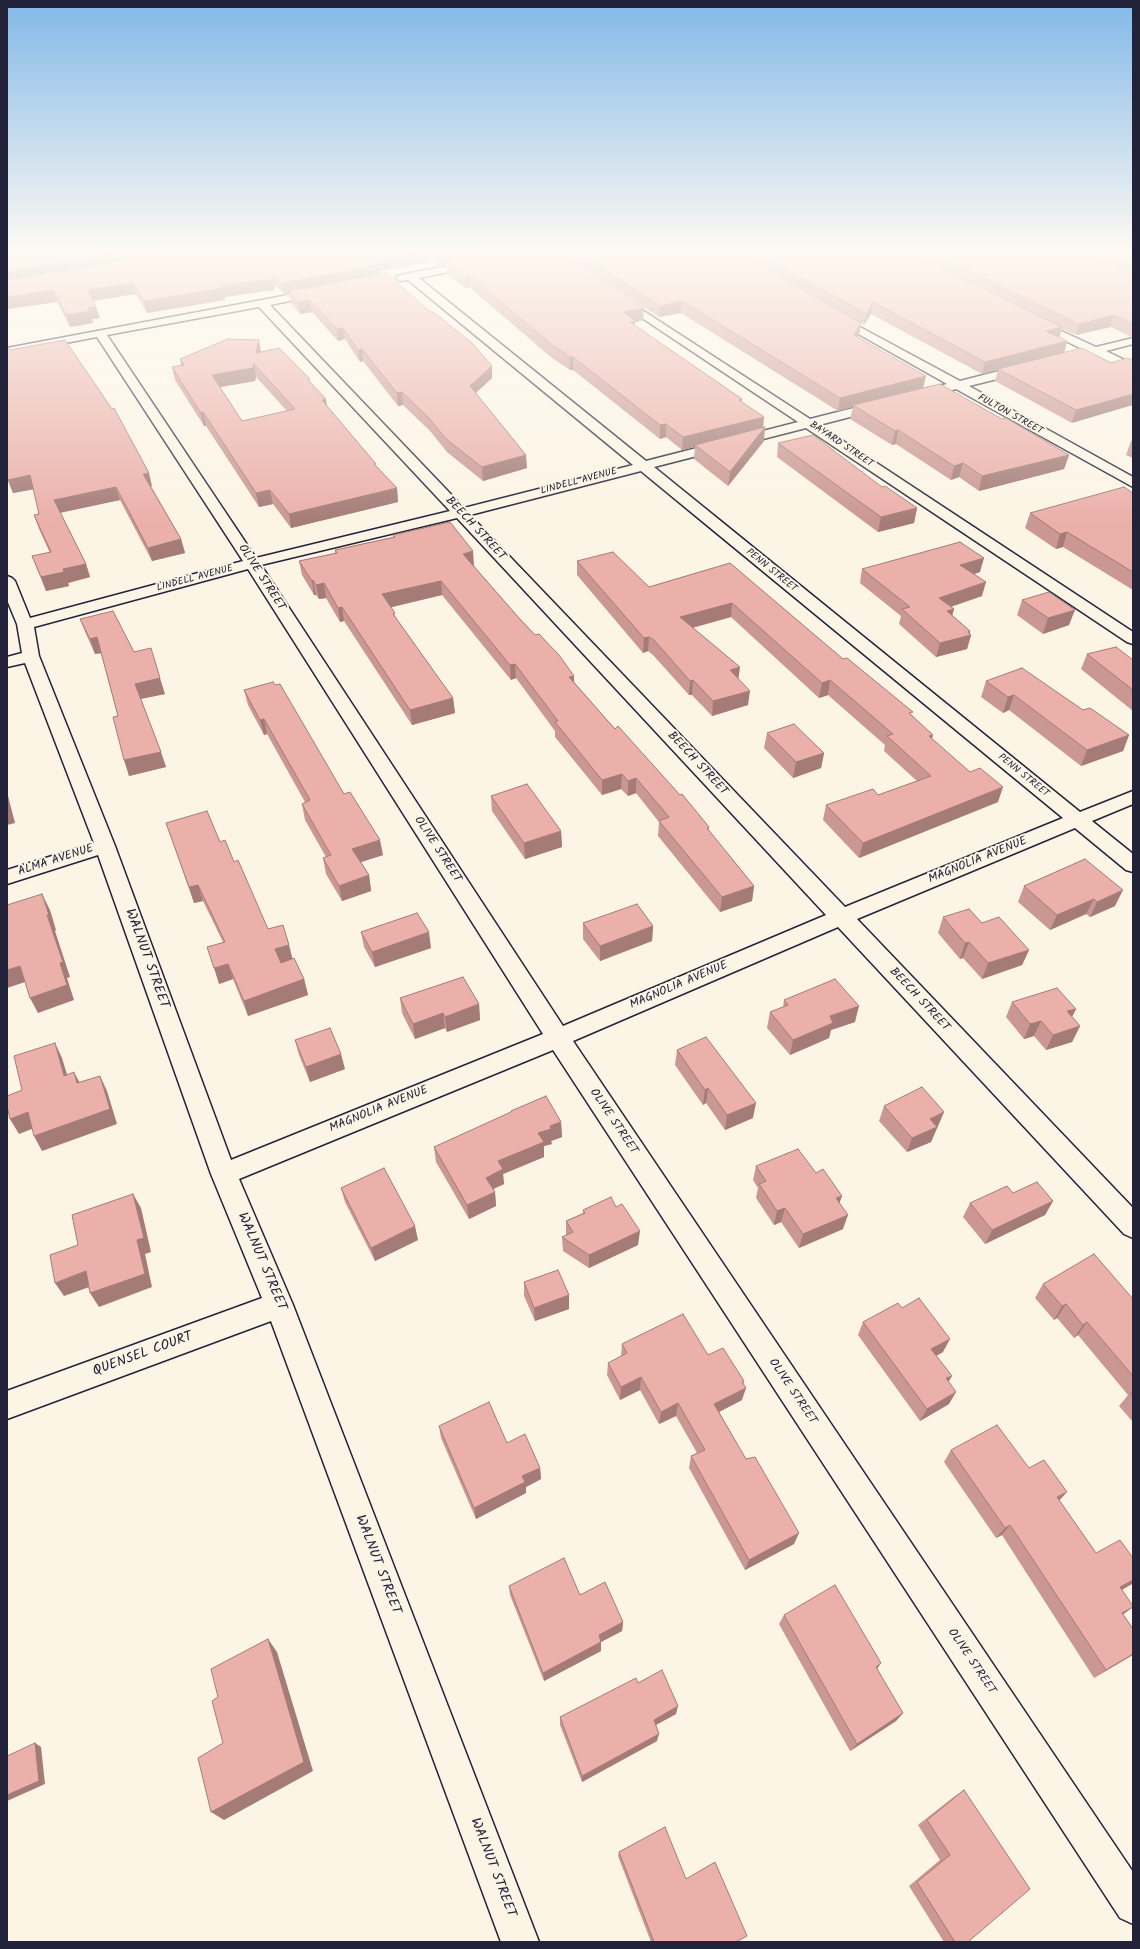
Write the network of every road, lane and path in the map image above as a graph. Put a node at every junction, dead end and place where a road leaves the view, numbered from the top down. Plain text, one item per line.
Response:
1 (54, 342) edge
2 (105, 342) edge
3 (299, 342) edge
4 (490, 342) edge
5 (686, 342) edge
6 (880, 342) edge
7 (1077, 342) edge
8 (1129, 342) edge
9 (7, 350) edge
10 (1095, 351) junction
11 (1133, 369) edge
12 (958, 386) junction
13 (906, 399) edge
14 (890, 403) edge
15 (808, 423) junction
16 (641, 466) junction
17 (1133, 483) edge
18 (460, 512) junction
19 (252, 564) junction
20 (7, 581) edge
21 (25, 624) junction
22 (1133, 639) edge
23 (19, 659) edge
24 (1133, 797) edge
25 (1078, 821) junction
26 (105, 846) junction
27 (1133, 865) edge
28 (7, 877) edge
29 (841, 917) junction
30 (558, 1038) junction
31 (224, 1174) junction
32 (1133, 1226) edge
33 (279, 1305) junction
34 (7, 1405) edge
35 (1133, 1905) edge
36 (520, 1942) edge

1 - 9 street
2 - 19 street, OLIVE STREET
3 - 18 street, BEECH STREET
4 - 16 street, PENN STREET
5 - 15 street, BAYARD STREET
6 - 12 street, FULTON STREET
7 - 10 street
8 - 10 street
10 - 11 street
10 - 12 street
12 - 13 street
12 - 17 street, FULTON STREET
14 - 15 street, LINDELL AVENUE
15 - 16 street, LINDELL AVENUE
15 - 22 street, BAYARD STREET
16 - 18 street, LINDELL AVENUE
16 - 25 street, PENN STREET
18 - 19 street, LINDELL AVENUE
18 - 29 street, BEECH STREET
19 - 21 street, LINDELL AVENUE
19 - 30 street, OLIVE STREET
20 - 21 street, WALNUT STREET
21 - 23 street, WALNUT STREET
23 - 26 street, WALNUT STREET
24 - 25 street, MAGNOLIA AVENUE
25 - 27 street, PENN STREET
25 - 29 street, MAGNOLIA AVENUE
26 - 28 street, ALMA AVENUE
26 - 31 street, WALNUT STREET
29 - 30 street, MAGNOLIA AVENUE
29 - 32 street, BEECH STREET
30 - 31 street, MAGNOLIA AVENUE
30 - 35 street, OLIVE STREET
31 - 33 street, WALNUT STREET
33 - 34 street, QUENSEL COURT
33 - 36 street, WALNUT STREET

